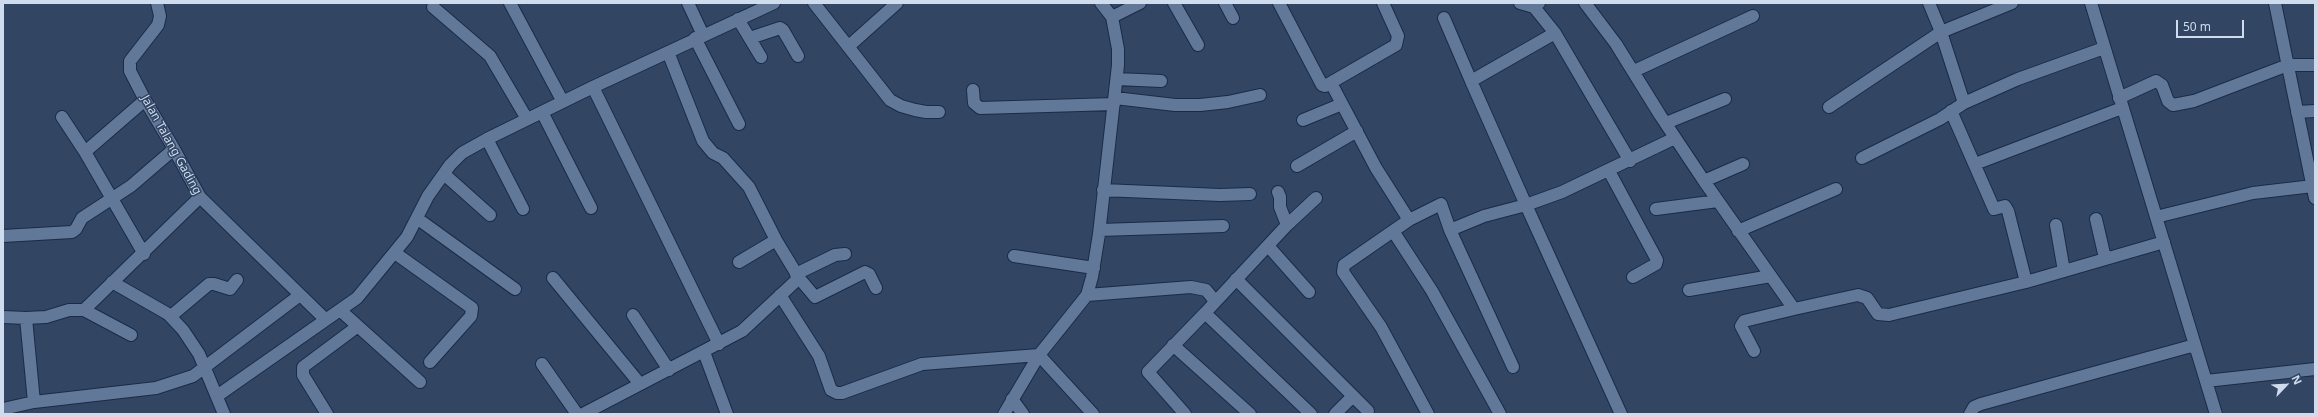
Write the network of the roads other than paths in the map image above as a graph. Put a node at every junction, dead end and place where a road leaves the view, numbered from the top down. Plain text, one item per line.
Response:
1 (157, 3) edge
2 (510, 3) edge
3 (688, 3) edge
4 (774, 3) edge
5 (814, 3) edge
6 (897, 3) edge
7 (1101, 3) edge
8 (1140, 3) edge
9 (1174, 3) edge
10 (1225, 3) edge
11 (1279, 3) edge
12 (1383, 3) edge
13 (1520, 3) edge
14 (1585, 3) edge
15 (1929, 3) edge
16 (2012, 3) edge
17 (2091, 3) edge
18 (2275, 3) edge
19 (1537, 5) edge
20 (433, 7) dead end
21 (750, 8) edge
22 (1753, 16) dead end
23 (1112, 17) junction
24 (1232, 18) dead end
25 (1444, 18) dead end
26 (738, 19) junction
27 (1941, 32) junction
28 (1555, 34) junction
29 (699, 37) junction
30 (750, 38) junction
31 (1198, 45) dead end
32 (849, 46) junction
33 (2099, 50) junction
34 (668, 52) junction
35 (798, 56) dead end
36 (761, 57) dead end
37 (2315, 65) edge
38 (2285, 67) junction
39 (1634, 71) junction
40 (1117, 80) junction
41 (1161, 81) dead end
42 (1471, 81) junction
43 (1331, 83) junction
44 (593, 87) junction
45 (973, 90) dead end
46 (1260, 95) dead end
47 (1724, 99) dead end
48 (145, 100) junction
49 (1115, 101) junction
50 (563, 102) junction
51 (1964, 103) junction
52 (1342, 104) junction
53 (1829, 107) dead end
54 (2117, 107) junction
55 (1951, 111) junction
56 (2315, 111) edge
57 (542, 112) junction
58 (939, 112) dead end
59 (2298, 112) junction
60 (62, 117) dead end
61 (527, 119) junction
62 (1303, 120) dead end
63 (1666, 123) junction
64 (739, 124) dead end
65 (1357, 131) junction
66 (1675, 138) junction
67 (487, 139) junction
68 (174, 149) junction
69 (85, 152) junction
70 (1862, 158) dead end
71 (1630, 161) junction
72 (1743, 164) dead end
73 (1975, 164) junction
74 (1297, 166) dead end
75 (1609, 171) junction
76 (444, 174) junction
77 (1704, 182) junction
78 (1836, 189) dead end
79 (1103, 190) junction
80 (1278, 192) dead end
81 (2312, 192) edge
82 (1250, 194) dead end
83 (200, 197) junction
84 (1316, 198) dead end
85 (111, 200) junction
86 (1718, 201) junction
87 (1526, 205) junction
88 (591, 208) dead end
89 (523, 209) dead end
90 (1656, 209) dead end
91 (490, 215) dead end
92 (2156, 216) junction
93 (418, 219) junction
94 (2096, 219) dead end
95 (1409, 220) junction
96 (1287, 225) junction
97 (2056, 225) dead end
98 (1224, 226) dead end
99 (1100, 230) junction
100 (1450, 230) junction
101 (1393, 231) junction
102 (1738, 232) junction
103 (3, 236) edge
104 (776, 240) junction
105 (2158, 243) junction
106 (1268, 247) junction
107 (395, 253) junction
108 (144, 254) junction
109 (845, 254) dead end
110 (1014, 256) dead end
111 (2105, 258) junction
112 (739, 262) dead end
113 (1094, 268) junction
114 (2064, 271) junction
115 (798, 276) junction
116 (1771, 276) junction
117 (553, 278) dead end
118 (1634, 278) dead end
119 (1236, 279) junction
120 (237, 280) dead end
121 (2026, 282) junction
122 (115, 284) junction
123 (876, 288) dead end
124 (515, 289) dead end
125 (1689, 290) dead end
126 (1309, 292) dead end
127 (300, 295) junction
128 (780, 295) junction
129 (1087, 295) junction
130 (1215, 301) junction
131 (1794, 309) junction
132 (84, 310) junction
133 (340, 310) junction
134 (1205, 313) junction
135 (170, 316) junction
136 (633, 316) dead end
137 (3, 317) edge
138 (26, 318) junction
139 (325, 319) junction
140 (358, 326) junction
141 (131, 335) dead end
142 (719, 344) junction
143 (1173, 345) junction
144 (2189, 347) junction
145 (1754, 351) dead end
146 (704, 352) junction
147 (1039, 355) junction
148 (430, 362) dead end
149 (542, 364) dead end
150 (1512, 366) dead end
151 (205, 368) junction
152 (2315, 369) edge
153 (669, 370) junction
154 (2206, 381) junction
155 (420, 382) dead end
156 (640, 384) junction
157 (217, 396) junction
158 (1353, 396) junction
159 (1012, 399) junction
160 (34, 402) junction
161 (3, 409) edge
162 (1368, 411) dead end
163 (224, 414) edge
164 (327, 414) edge
165 (577, 414) edge
166 (583, 414) edge
167 (727, 414) edge
168 (1004, 414) edge
169 (1023, 414) edge
170 (1093, 414) edge
171 (1185, 414) edge
172 (1250, 414) edge
173 (1311, 414) edge
174 (1335, 414) edge
175 (1428, 414) edge
176 (1500, 414) edge
177 (1621, 414) edge
178 (1970, 414) edge
179 (2216, 414) edge

1 - 48 street, Jalan Talang Gading
2 - 50 street
3 - 29 street
4 - 21 street
5 - 32 street
6 - 32 street
7 - 23 street
8 - 23 street
9 - 31 street
10 - 24 street
11 - 43 street
12 - 43 street
13 - 19 street
14 - 39 street
15 - 27 street
16 - 27 street
17 - 33 street
18 - 38 street
19 - 28 street
20 - 61 street
21 - 26 street
22 - 39 street
23 - 40 street
25 - 42 street
26 - 29 street
26 - 30 street
27 - 51 street
27 - 53 street
28 - 42 street
28 - 71 street
29 - 34 street
29 - 64 street
30 - 35 street
30 - 36 street
32 - 58 street
33 - 51 street
33 - 54 street
34 - 44 street
34 - 104 street
37 - 38 street
38 - 54 street
38 - 59 street
39 - 63 street
40 - 41 street
40 - 49 street
42 - 87 street
43 - 52 street
44 - 50 street
44 - 142 street
45 - 49 street
46 - 49 street
47 - 63 street
48 - 68 street, Jalan Talang Gading
48 - 69 street
49 - 79 street
50 - 57 street
51 - 55 street
52 - 62 street
52 - 65 street
54 - 73 street
54 - 92 street
55 - 70 street
55 - 73 street
56 - 59 street
57 - 61 street
57 - 88 street
59 - 81 street
60 - 69 street
61 - 67 street
63 - 66 street
65 - 74 street
65 - 95 street
66 - 71 street
66 - 77 street
67 - 76 street
67 - 89 street
68 - 83 street, Jalan Talang Gading
68 - 85 street
69 - 85 street
71 - 75 street
72 - 77 street
73 - 121 street
75 - 87 street
75 - 118 street
76 - 91 street
76 - 93 street
77 - 86 street
78 - 102 street
79 - 82 street
79 - 99 street
80 - 96 street
81 - 92 street
83 - 108 street
83 - 127 street, Jalan Talang Gading
84 - 96 street
85 - 103 street
85 - 108 street
86 - 90 street
86 - 102 street
87 - 100 street
87 - 177 street
92 - 105 street
93 - 107 street
93 - 124 street
94 - 111 street
95 - 100 street
95 - 101 street
96 - 106 street
97 - 114 street
98 - 99 street
99 - 113 street
100 - 150 street
101 - 175 street
101 - 176 street
102 - 116 street
104 - 112 street
104 - 115 street
105 - 111 street
105 - 144 street
106 - 119 street
106 - 126 street
107 - 133 street
107 - 148 street
108 - 122 street
109 - 115 street
110 - 113 street
111 - 114 street
113 - 129 street
114 - 121 street
115 - 123 street
115 - 128 street
116 - 125 street
116 - 131 street
117 - 156 street
119 - 130 street
119 - 158 street
120 - 135 street
121 - 131 street
122 - 132 street
122 - 135 street
127 - 139 street, Jalan Talang Gading
127 - 151 street
128 - 142 street
128 - 147 street
129 - 130 street
129 - 147 street
130 - 134 street
131 - 145 street
132 - 138 street
132 - 141 street
133 - 139 street
133 - 140 street
134 - 143 street
134 - 173 street
135 - 151 street
136 - 153 street
137 - 138 street
138 - 160 street
139 - 157 street
140 - 155 street
140 - 164 street
142 - 146 street
143 - 171 street
143 - 172 street
144 - 154 street
144 - 178 street
146 - 153 street
146 - 167 street
147 - 159 street
147 - 170 street
149 - 165 street
151 - 157 street
151 - 160 street
152 - 154 street
153 - 156 street
154 - 179 street
156 - 166 street
157 - 163 street
158 - 162 street
158 - 174 street
159 - 168 street
159 - 169 street
160 - 161 street

